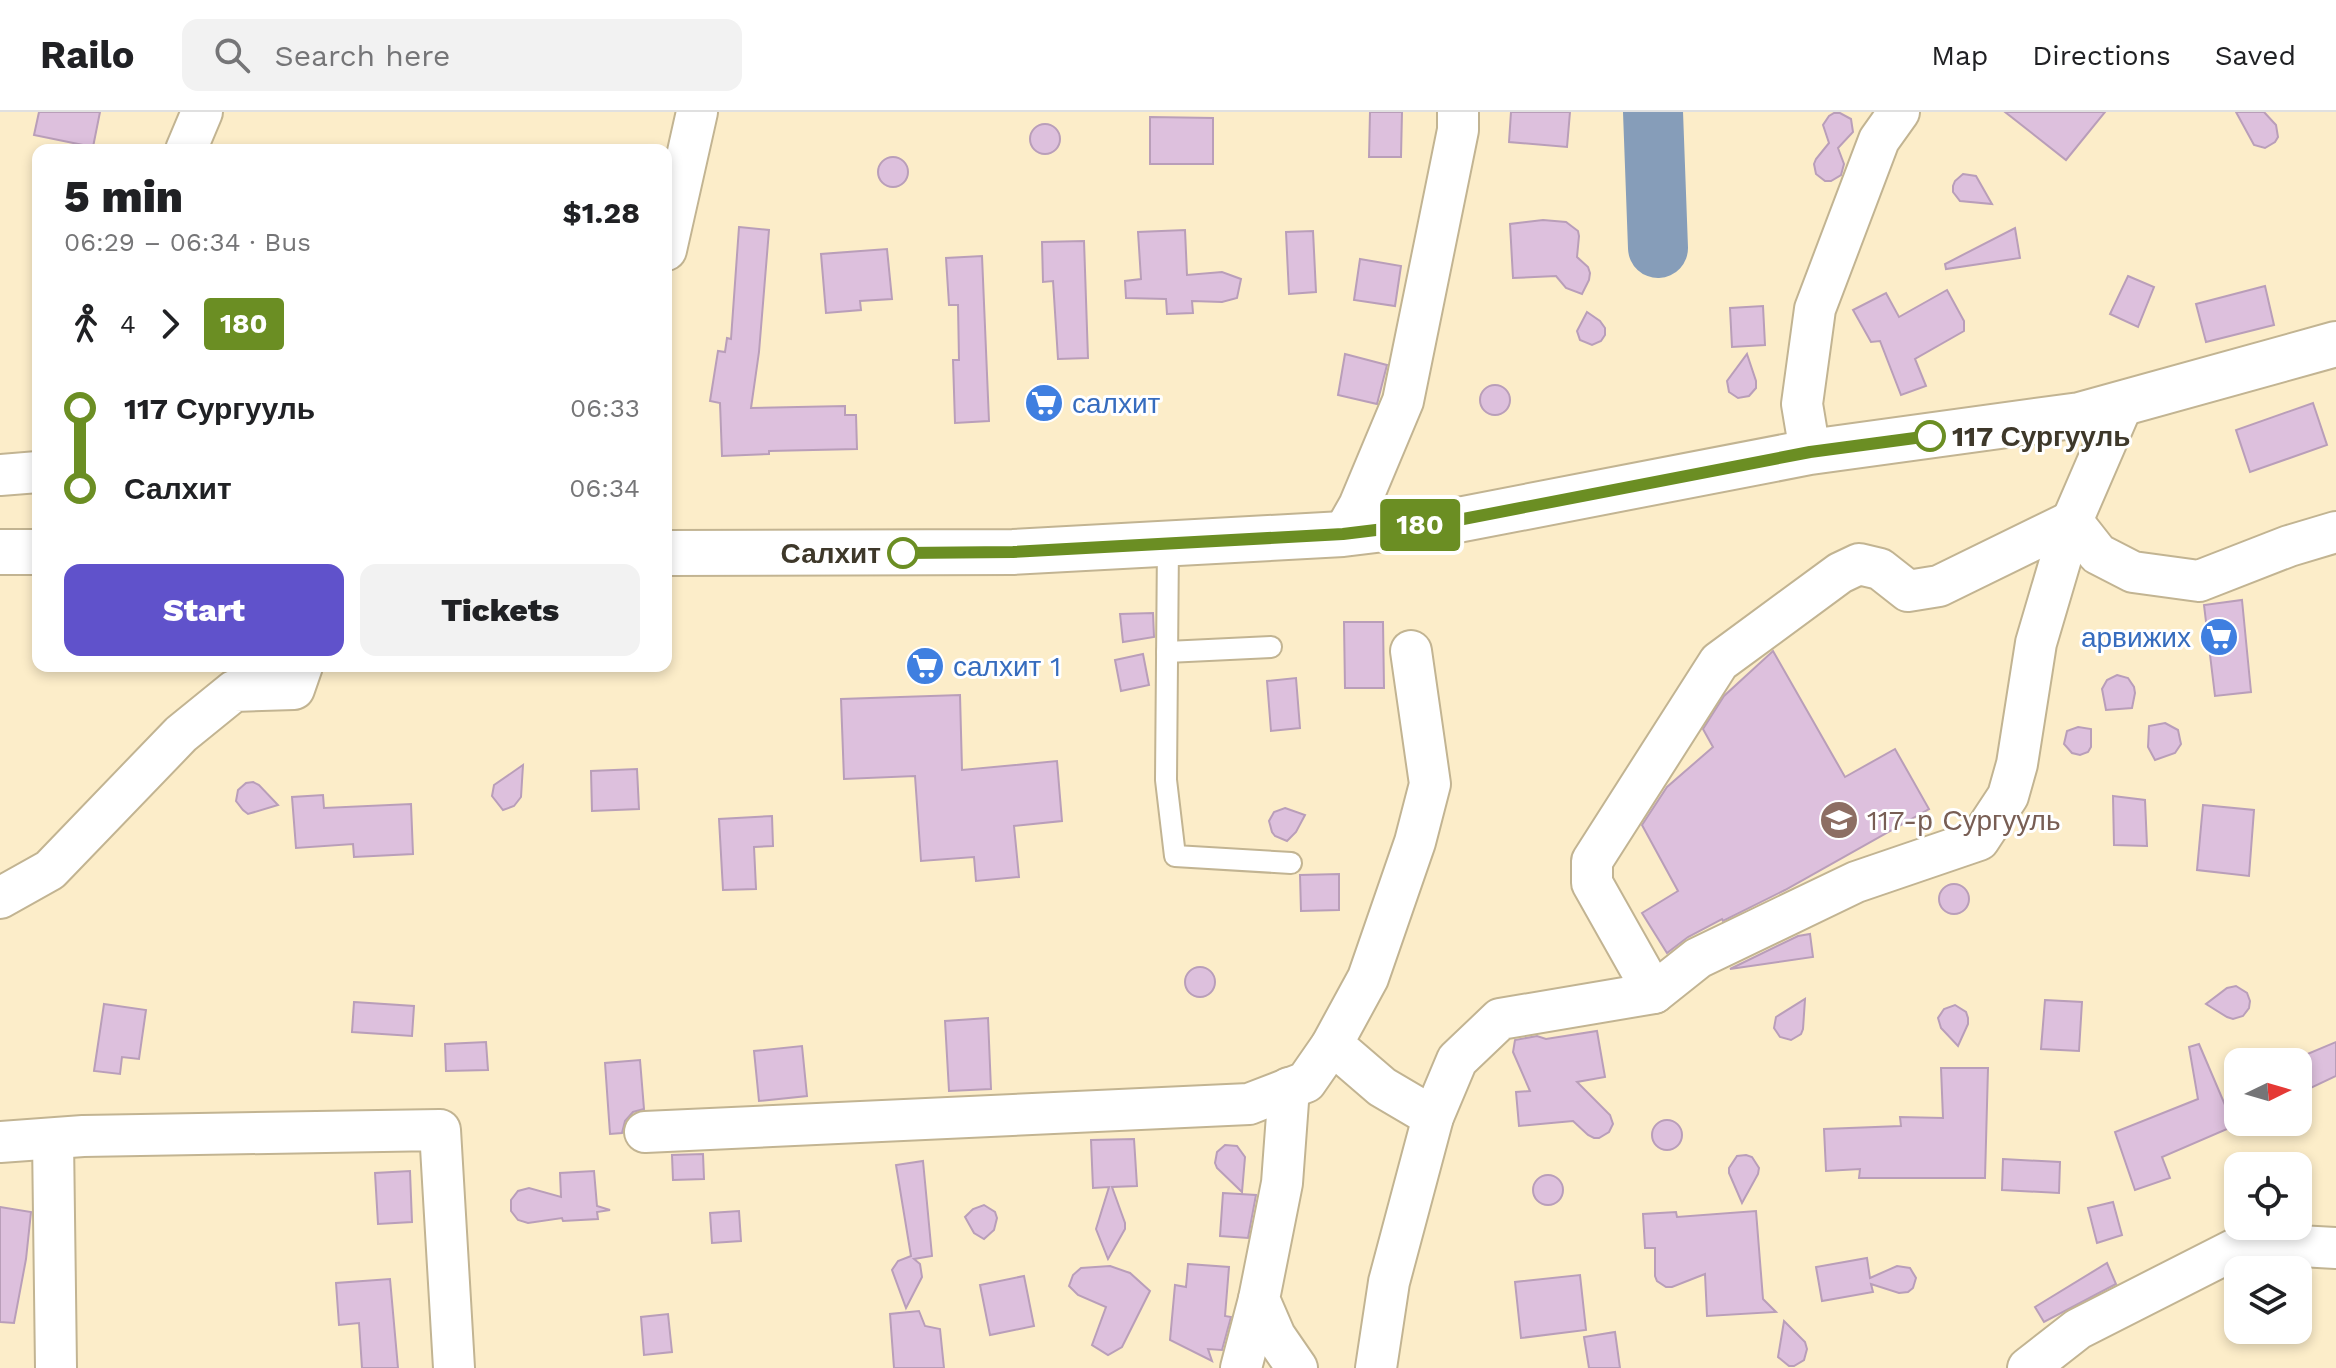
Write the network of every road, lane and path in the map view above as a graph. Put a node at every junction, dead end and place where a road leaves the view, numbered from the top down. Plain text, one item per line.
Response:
1 (202, 112) edge
2 (697, 112) edge
3 (1458, 112) edge
4 (1884, 121) edge
5 (189, 144) edge
6 (672, 223) edge
7 (2336, 344) edge
8 (2123, 403) junction
9 (1810, 452) junction
10 (32, 472) edge
11 (0, 475) edge
12 (2072, 521) junction
13 (2336, 532) edge
14 (1343, 534) junction
15 (1168, 543) junction
16 (0, 552) edge
17 (32, 552) edge
18 (672, 553) edge
19 (1271, 647) dead end
20 (1411, 651) dead end
21 (1167, 652) junction
22 (300, 672) edge
23 (1291, 863) dead end
24 (0, 898) edge
25 (1654, 993) junction
26 (1331, 1046) junction
27 (1289, 1088) junction
28 (1433, 1117) junction
29 (645, 1132) dead end
30 (53, 1139) junction
31 (0, 1142) edge
32 (2336, 1248) edge
33 (1259, 1299) junction
34 (56, 1368) edge
35 (454, 1368) edge
36 (1241, 1368) edge
37 (1297, 1368) edge
38 (1376, 1368) edge
39 (2028, 1368) edge

1 - 5 street
2 - 6 street
3 - 14 street
4 - 9 street
7 - 8 main road
8 - 9 main road
8 - 12 street
9 - 14 main road
10 - 11 street
12 - 13 street
12 - 25 street
12 - 25 street
14 - 15 main road
15 - 18 main road
15 - 21 lane
16 - 17 main road
19 - 21 lane
20 - 26 street
21 - 23 lane
22 - 24 street
25 - 28 street
26 - 27 street
26 - 28 street
27 - 29 street
27 - 33 street
28 - 38 street
30 - 31 street
30 - 34 street
30 - 35 street
32 - 39 street
33 - 36 street
33 - 37 street

